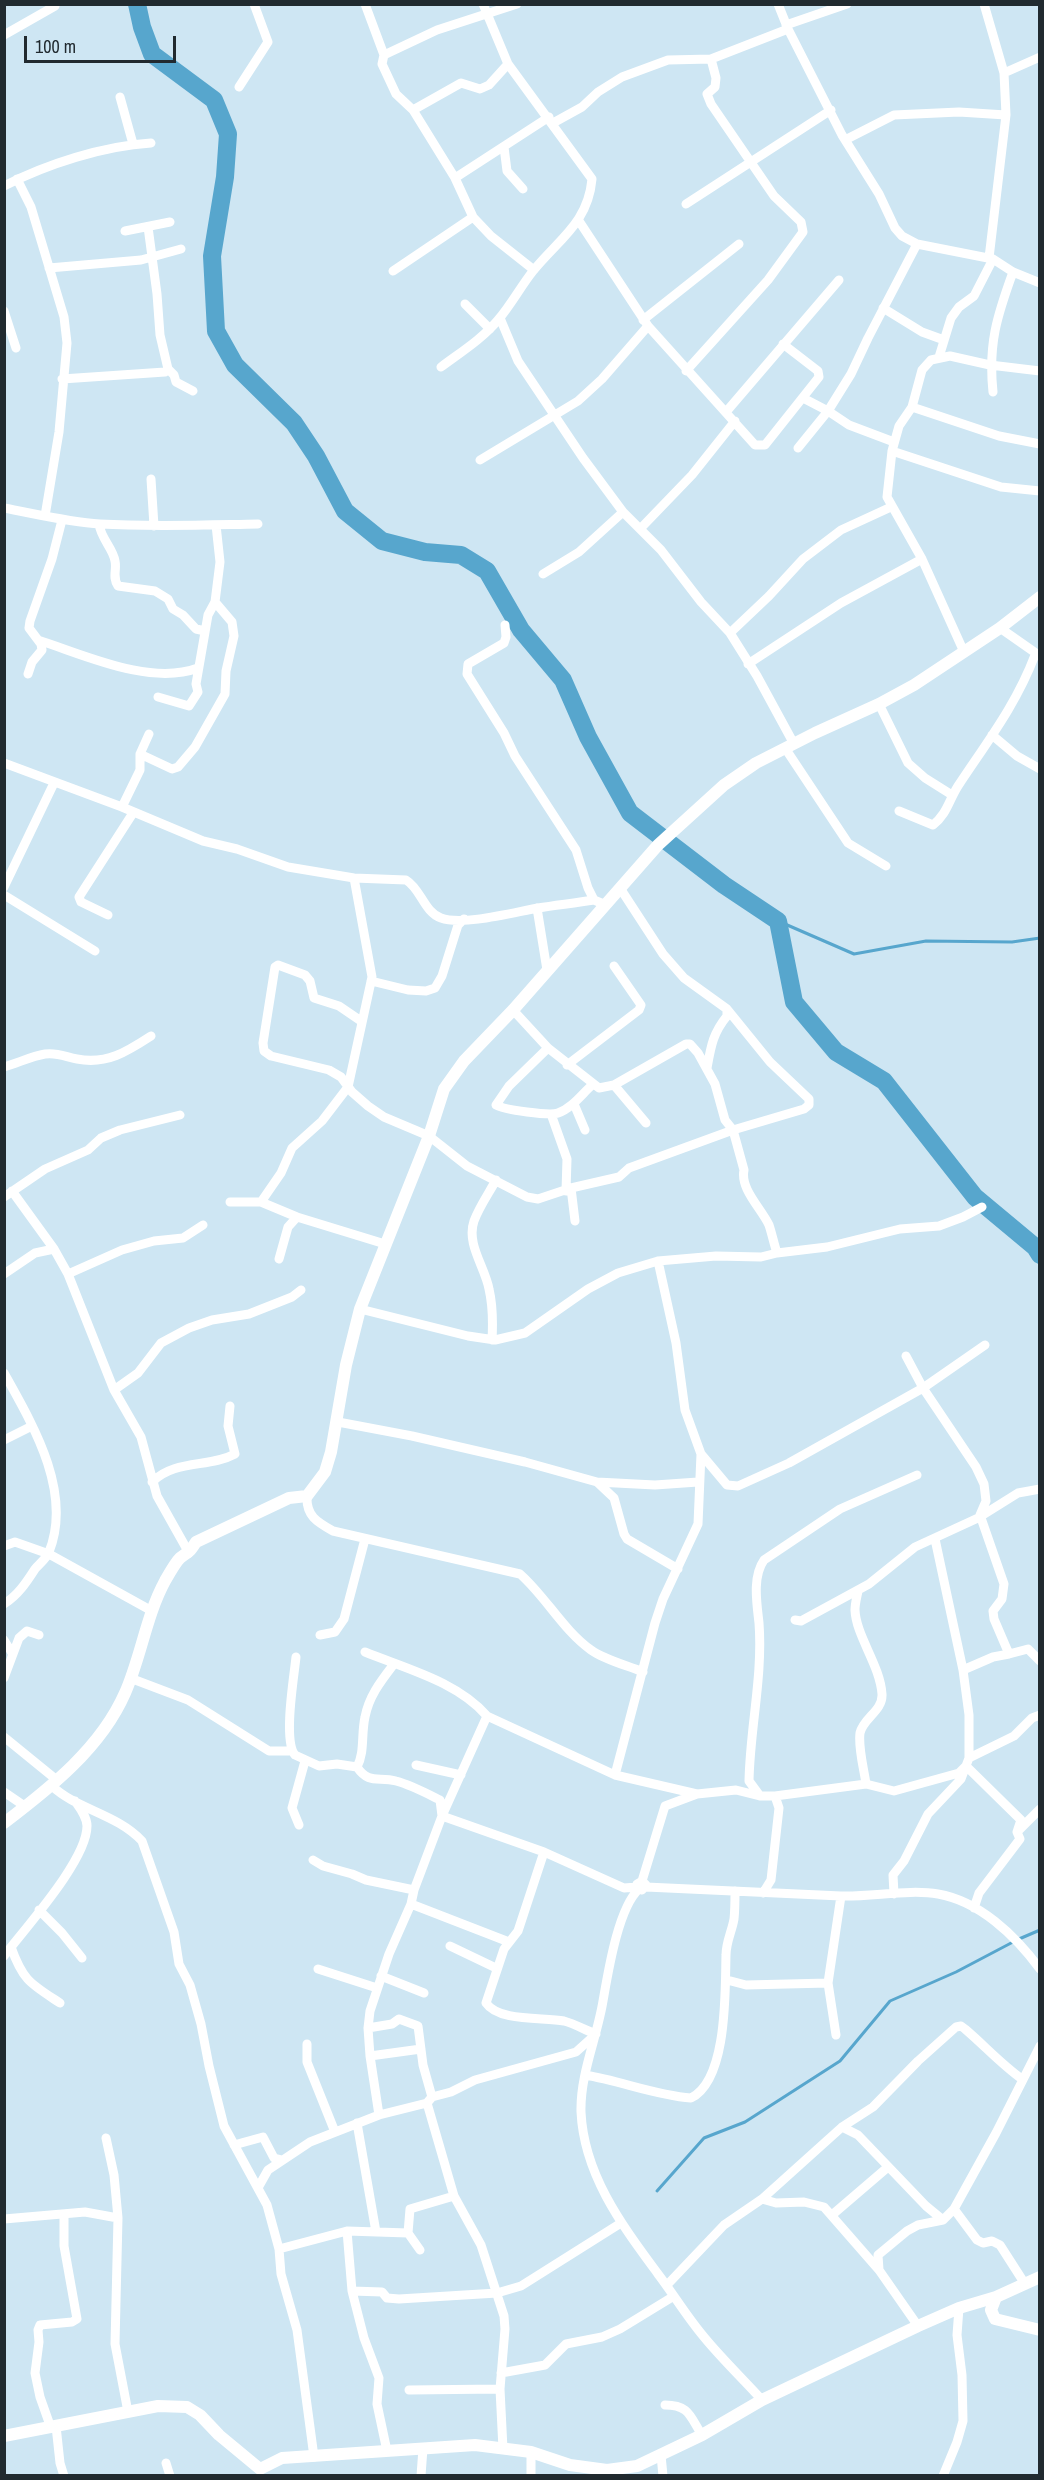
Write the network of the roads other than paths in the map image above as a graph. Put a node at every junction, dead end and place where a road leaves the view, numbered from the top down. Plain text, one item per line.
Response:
1 (254, 4) edge
2 (365, 4) edge
3 (483, 4) edge
4 (517, 4) edge
5 (778, 4) edge
6 (847, 4) edge
7 (984, 4) edge
8 (55, 6) dead end
9 (487, 15) junction
10 (787, 27) junction
11 (4, 35) edge
12 (384, 55) junction
13 (1040, 57) edge
14 (711, 59) junction
15 (508, 64) junction
16 (1004, 73) junction
17 (239, 87) dead end
18 (120, 97) dead end
19 (413, 110) junction
20 (831, 110) junction
21 (1006, 115) junction
22 (551, 120) junction
23 (845, 140) junction
24 (151, 143) dead end
25 (134, 144) junction
26 (504, 147) junction
27 (753, 163) junction
28 (455, 178) junction
29 (17, 180) junction
30 (4, 186) edge
31 (523, 189) dead end
32 (686, 204) dead end
33 (474, 216) junction
34 (579, 221) junction
35 (170, 222) dead end
36 (148, 227) junction
37 (126, 231) dead end
38 (738, 244) dead end
39 (917, 244) junction
40 (181, 249) dead end
41 (152, 257) junction
42 (991, 258) junction
43 (49, 268) junction
44 (534, 270) junction
45 (393, 271) dead end
46 (1013, 272) junction
47 (839, 280) dead end
48 (1040, 283) edge
49 (465, 304) dead end
50 (883, 308) junction
51 (4, 311) edge
52 (500, 318) junction
53 (645, 323) junction
54 (490, 329) junction
55 (944, 340) junction
56 (783, 344) junction
57 (16, 348) dead end
58 (939, 357) junction
59 (990, 365) junction
60 (441, 367) dead end
61 (168, 369) junction
62 (686, 371) junction
63 (1040, 371) edge
64 (62, 379) junction
65 (193, 391) dead end
66 (993, 392) dead end
67 (804, 398) junction
68 (912, 407) junction
69 (828, 411) junction
70 (726, 412) junction
71 (554, 415) junction
72 (735, 422) junction
73 (1040, 444) edge
74 (893, 447) junction
75 (798, 448) dead end
76 (480, 460) dead end
77 (151, 479) dead end
78 (1040, 491) edge
79 (891, 507) junction
80 (4, 508) edge
81 (623, 512) junction
82 (45, 516) junction
83 (62, 520) junction
84 (99, 524) junction
85 (258, 524) dead end
86 (216, 525) junction
87 (154, 526) junction
88 (640, 529) junction
89 (922, 559) junction
90 (543, 574) dead end
91 (1040, 597) edge
92 (215, 602) junction
93 (505, 625) dead end
94 (1000, 628) junction
95 (205, 631) junction
96 (730, 633) junction
97 (38, 640) junction
98 (964, 652) junction
99 (1037, 655) edge
100 (748, 664) junction
101 (198, 668) junction
102 (28, 674) dead end
103 (158, 697) dead end
104 (879, 704) junction
105 (149, 734) dead end
106 (992, 735) junction
107 (790, 746) junction
108 (140, 754) junction
109 (4, 763) edge
110 (1040, 769) edge
111 (54, 783) junction
112 (952, 795) junction
113 (122, 807) junction
114 (899, 812) dead end
115 (133, 813) junction
116 (886, 866) dead end
117 (354, 878) junction
118 (4, 887) edge
119 (620, 888) junction
120 (4, 895) edge
121 (600, 902) junction
122 (537, 908) junction
123 (108, 915) dead end
124 (464, 919) junction
125 (95, 951) dead end
126 (614, 966) dead end
127 (547, 970) junction
128 (371, 981) junction
129 (727, 1009) junction
130 (513, 1010) junction
131 (361, 1021) junction
132 (151, 1036) dead end
133 (548, 1048) junction
134 (567, 1065) junction
135 (4, 1067) edge
136 (706, 1068) junction
137 (592, 1084) junction
138 (614, 1085) junction
139 (348, 1087) junction
140 (574, 1104) junction
141 (180, 1114) dead end
142 (551, 1114) junction
143 (646, 1123) dead end
144 (585, 1130) dead end
145 (733, 1130) junction
146 (429, 1136) junction
147 (496, 1180) junction
148 (569, 1189) junction
149 (8, 1194) edge
150 (230, 1202) dead end
151 (261, 1202) junction
152 (982, 1207) dead end
153 (297, 1217) junction
154 (575, 1221) dead end
155 (203, 1225) dead end
156 (385, 1244) junction
157 (54, 1249) junction
158 (777, 1253) junction
159 (279, 1259) dead end
160 (658, 1261) junction
161 (4, 1274) edge
162 (68, 1274) junction
163 (301, 1290) dead end
164 (360, 1309) junction
165 (492, 1340) junction
166 (985, 1345) dead end
167 (906, 1356) dead end
168 (4, 1373) edge
169 (923, 1388) junction
170 (114, 1390) junction
171 (230, 1406) dead end
172 (338, 1422) junction
173 (32, 1426) junction
174 (4, 1440) edge
175 (701, 1454) junction
176 (917, 1475) dead end
177 (152, 1482) junction
178 (597, 1482) junction
179 (698, 1482) junction
180 (1040, 1489) edge
181 (307, 1496) junction
182 (980, 1515) junction
183 (365, 1539) junction
184 (935, 1539) junction
185 (4, 1546) edge
186 (49, 1554) junction
187 (189, 1554) junction
188 (678, 1569) junction
189 (858, 1591) junction
190 (4, 1604) edge
191 (152, 1611) junction
192 (795, 1620) dead end
193 (39, 1635) dead end
194 (320, 1635) dead end
195 (4, 1640) edge
196 (366, 1652) dead end
197 (12, 1653) junction
198 (1009, 1654) junction
199 (296, 1657) dead end
200 (1040, 1660) edge
201 (394, 1664) junction
202 (963, 1670) junction
203 (643, 1672) junction
204 (4, 1678) edge
205 (130, 1678) junction
206 (1040, 1715) edge
207 (488, 1716) junction
208 (4, 1737) edge
209 (292, 1751) junction
210 (305, 1761) junction
211 (968, 1762) junction
212 (416, 1766) dead end
213 (357, 1767) junction
214 (461, 1775) junction
215 (615, 1775) junction
216 (55, 1784) junction
217 (866, 1784) junction
218 (4, 1792) edge
219 (697, 1794) junction
220 (760, 1796) junction
221 (775, 1796) junction
222 (74, 1799) junction
223 (26, 1807) junction
224 (1040, 1809) edge
225 (442, 1816) junction
226 (4, 1823) edge
227 (299, 1825) dead end
228 (1017, 1832) junction
229 (544, 1852) junction
230 (313, 1860) dead end
231 (641, 1886) junction
232 (414, 1890) junction
233 (735, 1892) junction
234 (763, 1893) junction
235 (894, 1894) junction
236 (841, 1896) junction
237 (411, 1904) junction
238 (974, 1908) junction
239 (39, 1910) junction
240 (509, 1942) junction
241 (450, 1946) dead end
242 (11, 1947) junction
243 (4, 1956) edge
244 (82, 1958) dead end
245 (496, 1968) junction
246 (318, 1969) dead end
247 (1040, 1969) edge
248 (381, 1976) junction
249 (727, 1980) junction
250 (828, 1983) junction
251 (377, 1988) junction
252 (424, 1993) dead end
253 (60, 2003) dead end
254 (368, 2028) junction
255 (596, 2034) junction
256 (836, 2035) dead end
257 (307, 2044) dead end
258 (1040, 2046) edge
259 (421, 2049) junction
260 (370, 2056) junction
261 (585, 2075) junction
262 (1022, 2079) junction
263 (430, 2100) junction
264 (379, 2115) junction
265 (357, 2123) junction
266 (842, 2127) junction
267 (335, 2132) junction
268 (106, 2138) dead end
269 (234, 2145) junction
270 (282, 2160) junction
271 (888, 2167) junction
272 (259, 2186) junction
273 (454, 2196) junction
274 (762, 2199) junction
275 (954, 2209) junction
276 (64, 2214) junction
277 (832, 2215) junction
278 (118, 2218) junction
279 (4, 2219) edge
280 (944, 2220) junction
281 (621, 2223) junction
282 (347, 2231) junction
283 (376, 2232) junction
284 (408, 2233) junction
285 (279, 2249) junction
286 (420, 2250) dead end
287 (879, 2270) junction
288 (1040, 2277) edge
289 (1025, 2284) junction
290 (667, 2285) junction
291 (352, 2291) junction
292 (497, 2293) junction
293 (675, 2296) junction
294 (996, 2297) junction
295 (958, 2308) junction
296 (918, 2326) junction
297 (1040, 2330) edge
298 (501, 2373) junction
299 (500, 2389) junction
300 (409, 2390) dead end
301 (762, 2400) junction
302 (665, 2404) dead end
303 (128, 2412) junction
304 (54, 2427) junction
305 (702, 2435) junction
306 (4, 2436) edge
307 (423, 2448) junction
308 (503, 2449) junction
309 (387, 2451) junction
310 (531, 2452) junction
311 (661, 2455) junction
312 (314, 2457) junction
313 (166, 2463) dead end
314 (257, 2472) edge
315 (606, 2473) edge
316 (64, 2475) edge
317 (170, 2475) edge
318 (421, 2475) edge
319 (531, 2475) edge
320 (663, 2475) edge
321 (943, 2475) edge

1 - 17 street
2 - 12 street
3 - 9 street
4 - 9 street
5 - 10 street
6 - 10 street
7 - 16 street
8 - 11 street
9 - 12 street
9 - 15 street
10 - 14 street
10 - 20 street
12 - 19 street
13 - 16 street
14 - 22 street
14 - 27 street
15 - 19 street
15 - 22 street
16 - 21 street
18 - 25 street
19 - 28 street
20 - 23 street
20 - 27 street
21 - 23 street
21 - 42 street
22 - 26 street
22 - 34 street
23 - 39 street
24 - 25 street
25 - 29 street
26 - 28 street
26 - 31 street
27 - 32 street
27 - 62 street
28 - 33 street
29 - 30 street
29 - 43 street
33 - 44 street
33 - 45 street
34 - 44 street
34 - 53 street
35 - 36 street
36 - 37 street
36 - 41 street
38 - 53 street
39 - 42 street
39 - 50 street
40 - 41 street
41 - 43 street
41 - 61 street
42 - 46 street
42 - 55 street
43 - 64 street
44 - 52 street
46 - 48 street
46 - 59 street
47 - 56 street
49 - 54 street
50 - 55 street
50 - 69 street
51 - 57 street
52 - 54 street
52 - 71 street
53 - 62 street
53 - 71 street
54 - 60 street
55 - 58 street
56 - 67 street
56 - 70 street
58 - 59 street
58 - 68 street
59 - 63 street
59 - 66 street
61 - 64 street
61 - 65 street
62 - 70 street
64 - 82 street
67 - 69 street
67 - 72 street
68 - 73 street
68 - 74 street
69 - 74 street
69 - 75 street
70 - 72 street
71 - 76 street
71 - 81 street
72 - 88 street
74 - 78 street
74 - 79 street
77 - 87 street
79 - 89 street
79 - 96 street
80 - 82 street
81 - 88 street
81 - 90 street
82 - 83 street
83 - 84 street
83 - 97 street
84 - 87 street
84 - 95 street
85 - 86 street
86 - 87 street
86 - 92 street
88 - 96 street
89 - 98 street
89 - 100 street
91 - 94 street
92 - 95 street
92 - 108 street
93 - 121 street
94 - 98 street
94 - 99 street
95 - 101 street
96 - 100 street
97 - 101 street
97 - 102 street
98 - 104 street
99 - 106 street
100 - 107 street
101 - 103 street
104 - 107 street
104 - 112 street
105 - 108 street
106 - 110 street
106 - 112 street
107 - 116 street
107 - 119 street
108 - 113 street
109 - 111 street
111 - 113 street
111 - 118 street
112 - 114 street
113 - 115 street
115 - 117 street
115 - 123 street
117 - 124 street
117 - 128 street
119 - 121 street
119 - 129 street
120 - 125 street
121 - 122 street
121 - 127 street
122 - 124 street
122 - 127 street
124 - 128 street
126 - 134 street
127 - 130 street
128 - 131 street
129 - 136 street
129 - 145 street
130 - 133 street
130 - 146 street
131 - 139 street
131 - 139 street
132 - 135 street
133 - 134 street
133 - 142 street
134 - 137 street
136 - 138 street
136 - 145 street
137 - 138 street
137 - 140 street
138 - 143 street
139 - 146 street
139 - 151 street
140 - 142 street
140 - 144 street
141 - 149 street
142 - 148 street
145 - 148 street
145 - 158 street
146 - 147 street
146 - 156 street
147 - 148 street
147 - 165 street
148 - 154 street
149 - 157 street
150 - 151 street
151 - 153 street
152 - 158 street
153 - 156 street
153 - 159 street
155 - 162 street
156 - 164 street
157 - 161 street
157 - 162 street
158 - 160 street
160 - 165 street
160 - 175 street
162 - 170 street
163 - 170 street
164 - 165 street
164 - 172 street
166 - 169 street
167 - 169 street
168 - 173 street
169 - 175 street
169 - 182 street
170 - 177 street
171 - 177 street
172 - 178 street
172 - 181 street
173 - 174 street
173 - 186 street
175 - 179 street
176 - 220 street
177 - 187 street
178 - 179 street
178 - 188 street
179 - 188 street
180 - 182 street
181 - 183 street
181 - 187 street
182 - 184 street
182 - 198 street
183 - 194 street
183 - 203 street
184 - 189 street
184 - 202 street
185 - 186 street
186 - 190 street
186 - 191 street
187 - 191 street
188 - 203 street
189 - 192 street
189 - 217 street
191 - 205 street
193 - 197 street
195 - 197 street
196 - 201 street
197 - 204 street
198 - 200 street
198 - 202 street
199 - 209 street
201 - 207 street
201 - 213 street
202 - 211 street
203 - 215 street
205 - 209 street
205 - 216 street
206 - 211 street
207 - 214 street
207 - 215 street
208 - 216 street
209 - 210 street
210 - 213 street
210 - 227 street
211 - 217 street
211 - 228 street
211 - 235 street
212 - 214 street
213 - 225 street
214 - 225 street
215 - 219 street
216 - 222 street
216 - 223 street
217 - 221 street
218 - 223 street
219 - 220 street
219 - 231 street
220 - 221 street
221 - 234 street
222 - 239 street
222 - 269 street
223 - 226 street
224 - 228 street
225 - 229 street
225 - 232 street
228 - 238 street
229 - 231 street
229 - 240 street
230 - 232 street
231 - 233 street
231 - 255 street
232 - 237 street
233 - 234 street
233 - 249 street
234 - 236 street
235 - 236 street
235 - 238 street
236 - 250 street
237 - 240 street
237 - 248 street
238 - 247 street
239 - 242 street
239 - 244 street
240 - 245 street
241 - 245 street
242 - 243 street
242 - 253 street
245 - 255 street
246 - 251 street
248 - 251 street
248 - 252 street
249 - 250 street
249 - 261 street
250 - 256 street
251 - 254 street
254 - 259 street
254 - 260 street
255 - 261 street
255 - 263 street
257 - 267 street
258 - 262 street
259 - 260 street
259 - 263 street
260 - 264 street
261 - 281 street
262 - 266 street
262 - 275 street
263 - 264 street
263 - 273 street
264 - 265 street
265 - 267 street
265 - 283 street
266 - 271 street
266 - 274 street
267 - 270 street
268 - 278 street
269 - 270 street
269 - 272 street
270 - 272 street
271 - 277 street
271 - 280 street
272 - 285 street
273 - 284 street
273 - 292 street
274 - 277 street
274 - 290 street
275 - 280 street
275 - 289 street
276 - 278 street
276 - 279 street
276 - 304 street
277 - 287 street
278 - 303 street
280 - 287 street
281 - 290 street
281 - 292 street
282 - 283 street
282 - 285 street
282 - 291 street
283 - 284 street
284 - 286 street
285 - 312 street
287 - 296 street
288 - 289 street
289 - 294 street
290 - 293 street
291 - 292 street
291 - 309 street
292 - 298 street
293 - 298 street
293 - 301 street
294 - 295 street
294 - 297 street
295 - 296 street
295 - 321 street
296 - 301 street
298 - 299 street
299 - 300 street
299 - 308 street
301 - 305 street
302 - 305 street
303 - 304 street
303 - 314 street
304 - 306 street
304 - 316 street
305 - 311 street
307 - 308 street
307 - 309 street
307 - 318 street
308 - 310 street
309 - 312 street
310 - 315 street
310 - 319 street
311 - 315 street
311 - 320 street
312 - 314 street
313 - 317 street

